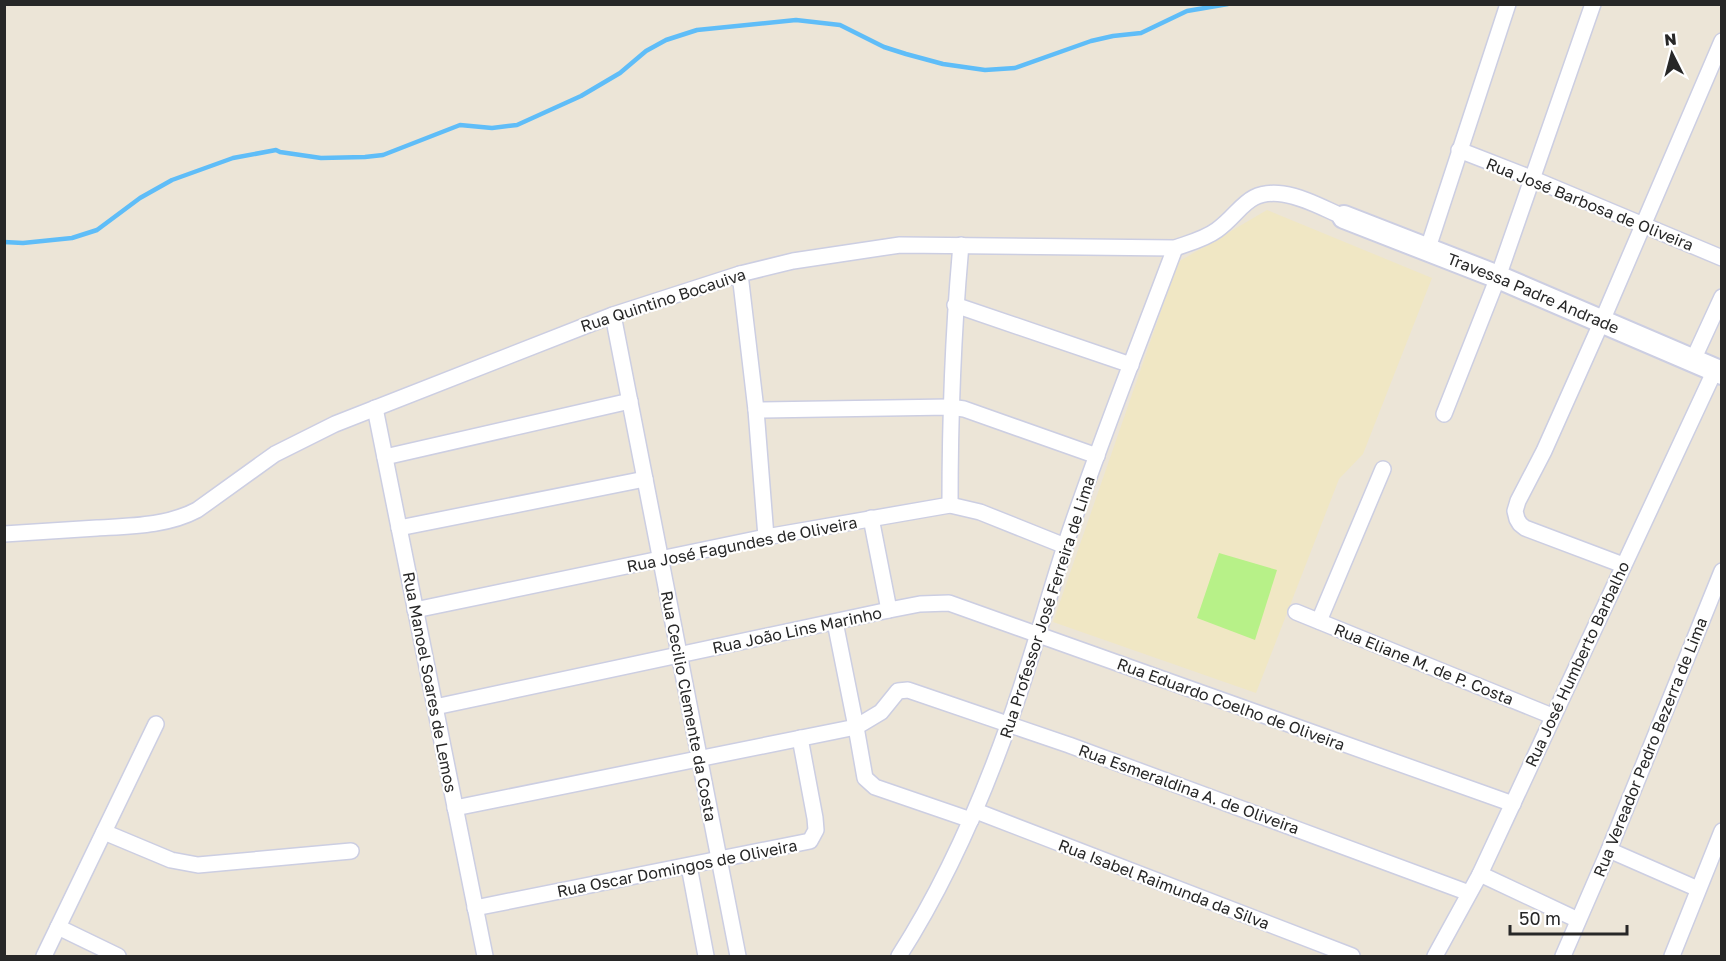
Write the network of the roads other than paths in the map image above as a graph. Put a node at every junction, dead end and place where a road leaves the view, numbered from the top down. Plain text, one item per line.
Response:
1 (1508, 4) edge
2 (1593, 4) edge
3 (1722, 41) edge
4 (1459, 150) junction
5 (1531, 178) junction
6 (1344, 217) joint
7 (1644, 226) junction
8 (961, 245) junction
9 (1174, 248) junction
10 (1426, 250) junction
11 (1722, 258) edge
12 (740, 274) junction
13 (1498, 277) junction
14 (1722, 297) edge
15 (955, 305) junction
16 (613, 315) junction
17 (1602, 321) junction
18 (1693, 360) junction
19 (1131, 365) junction
20 (1718, 371) edge
21 (630, 401) junction
22 (950, 406) junction
23 (375, 408) junction
24 (756, 410) junction
25 (1444, 414) dead end
26 (1097, 456) junction
27 (384, 457) junction
28 (1383, 469) dead end
29 (645, 479) junction
30 (950, 505) junction
31 (871, 518) junction
32 (399, 528) junction
33 (4, 534) edge
34 (766, 537) junction
35 (1065, 546) junction
36 (661, 559) junction
37 (1623, 565) junction
38 (1722, 571) edge
39 (949, 603) joint
40 (415, 610) junction
41 (889, 610) junction
42 (1296, 612) dead end
43 (1319, 621) junction
44 (835, 622) junction
45 (1038, 635) junction
46 (679, 655) junction
47 (435, 707) junction
48 (1552, 716) junction
49 (156, 724) dead end
50 (1009, 724) junction
51 (856, 727) junction
52 (800, 738) junction
53 (699, 758) junction
54 (1513, 804) junction
55 (455, 808) junction
56 (973, 815) junction
57 (1722, 831) edge
58 (104, 832) junction
59 (1609, 850) junction
60 (351, 851) dead end
61 (719, 861) junction
62 (689, 866) junction
63 (1480, 874) junction
64 (1698, 889) junction
65 (1469, 893) junction
66 (475, 908) junction
67 (1578, 920) junction
68 (58, 927) junction
69 (44, 957) edge
70 (118, 957) edge
71 (485, 957) edge
72 (706, 957) edge
73 (738, 957) edge
74 (899, 957) edge
75 (1352, 957) edge
76 (1435, 957) edge
77 (1563, 957) edge
78 (1672, 957) edge

1 - 4 street
2 - 5 street
3 - 7 street
4 - 5 street, Rua José Barbosa de Oliveira
4 - 10 street
5 - 7 street, Rua José Barbosa de Oliveira
5 - 13 street
6 - 9 street, Rua Quintino Bocauiva
6 - 10 street, Travessa Padre Andrade
7 - 11 street, Rua José Barbosa de Oliveira
7 - 17 street
8 - 9 street, Rua Quintino Bocauiva
8 - 12 street, Rua Quintino Bocauiva
8 - 15 street
9 - 19 street, Rua Professor José Ferreira de Lima
10 - 13 street, Travessa Padre Andrade
12 - 16 street, Rua Quintino Bocauiva
12 - 24 street
13 - 17 street, Travessa Padre Andrade
13 - 25 street
14 - 18 street
15 - 19 street
15 - 22 street
16 - 21 street, Rua Cecilio Clemente da Costa
16 - 23 street, Rua Quintino Bocauiva
17 - 18 street, Travessa Padre Andrade
17 - 37 street
18 - 20 street, Travessa Padre Andrade
19 - 26 street, Rua Professor José Ferreira de Lima
20 - 37 street, Rua José Humberto Barbalho
21 - 27 street
21 - 29 street, Rua Cecilio Clemente da Costa
22 - 24 street
22 - 26 street
22 - 30 street
23 - 27 street, Rua Manoel Soares de Lemos
23 - 33 street, Rua Quintino Bocauiva
24 - 34 street
26 - 35 street, Rua Professor José Ferreira de Lima
27 - 32 street, Rua Manoel Soares de Lemos
28 - 43 street
29 - 32 street
29 - 36 street, Rua Cecilio Clemente da Costa
30 - 31 street, Rua José Fagundes de Oliveira
30 - 35 street, Rua José Fagundes de Oliveira
31 - 34 street, Rua José Fagundes de Oliveira
31 - 41 street
32 - 40 street, Rua Manoel Soares de Lemos
34 - 36 street, Rua José Fagundes de Oliveira
35 - 45 street, Rua Professor José Ferreira de Lima
36 - 40 street, Rua José Fagundes de Oliveira
36 - 46 street, Rua Cecilio Clemente da Costa
37 - 48 street, Rua José Humberto Barbalho
38 - 59 street, Rua Vereador Pedro Bezerra de Lima
39 - 41 street, Rua João Lins Marinho
39 - 45 street, Rua Eduardo Coelho de Oliveira
40 - 47 street, Rua Manoel Soares de Lemos
41 - 44 street, Rua João Lins Marinho
42 - 43 street, Rua Eliane M. de P. Costa
43 - 48 street, Rua Eliane M. de P. Costa
44 - 46 street, Rua João Lins Marinho
44 - 51 street, Rua Isabel Raimunda da Silva
45 - 50 street, Rua Professor José Ferreira de Lima
45 - 54 street, Rua Eduardo Coelho de Oliveira
46 - 47 street, Rua João Lins Marinho
46 - 53 street, Rua Cecilio Clemente da Costa
47 - 55 street, Rua Manoel Soares de Lemos
48 - 54 street, Rua José Humberto Barbalho
49 - 58 street
50 - 51 street, Rua Esmeraldina A. de Oliveira
50 - 56 street, Rua Professor José Ferreira de Lima
50 - 65 street, Rua Esmeraldina A. de Oliveira
51 - 52 street
51 - 56 street, Rua Isabel Raimunda da Silva
52 - 53 street
52 - 61 street, Rua Oscar Domingos de Oliveira
53 - 55 street
53 - 61 street, Rua Cecilio Clemente da Costa
54 - 63 street, Rua José Humberto Barbalho
55 - 66 street, Rua Manoel Soares de Lemos
56 - 74 street, Rua Professor José Ferreira de Lima
56 - 75 street, Rua Isabel Raimunda da Silva
57 - 64 street
58 - 60 street
58 - 68 street
59 - 64 street
59 - 67 street, Rua Vereador Pedro Bezerra de Lima
61 - 62 street, Rua Oscar Domingos de Oliveira
61 - 73 street, Rua Cecilio Clemente da Costa
62 - 66 street, Rua Oscar Domingos de Oliveira
62 - 72 street
63 - 65 street, Rua José Humberto Barbalho
63 - 67 street
64 - 78 street
65 - 76 street, Rua José Humberto Barbalho
66 - 71 street, Rua Manoel Soares de Lemos
67 - 77 street, Rua Vereador Pedro Bezerra de Lima
68 - 69 street
68 - 70 street

